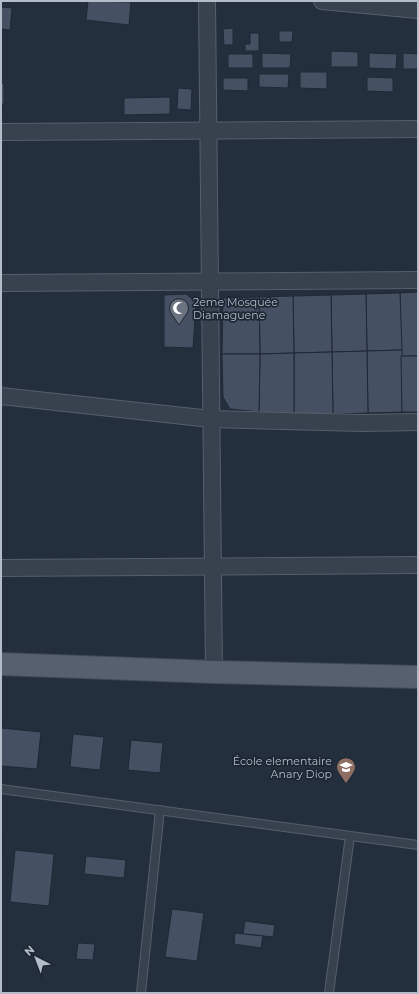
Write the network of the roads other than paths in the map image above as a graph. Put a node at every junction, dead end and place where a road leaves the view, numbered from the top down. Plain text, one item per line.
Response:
1 (207, 1) edge
2 (322, 1) edge
3 (418, 10) edge
4 (418, 129) edge
5 (208, 131) junction
6 (1, 132) edge
7 (418, 280) edge
8 (210, 281) junction
9 (1, 283) edge
10 (1, 396) edge
11 (211, 419) junction
12 (418, 422) edge
13 (418, 565) edge
14 (213, 567) junction
15 (1, 568) edge
16 (1, 664) edge
17 (214, 672) junction
18 (418, 677) edge
19 (1, 789) edge
20 (160, 810) junction
21 (350, 836) junction
22 (418, 845) edge
23 (141, 993) edge
24 (329, 993) edge

1 - 5 street
2 - 3 street
4 - 5 street
5 - 6 street
5 - 8 street
7 - 8 street
8 - 9 street
8 - 11 street
10 - 11 street
11 - 12 street
11 - 14 street
13 - 14 street
14 - 15 street
14 - 17 street
16 - 17 main road
17 - 18 main road
19 - 20 lane
20 - 21 lane
20 - 23 lane
21 - 22 lane
21 - 24 lane

